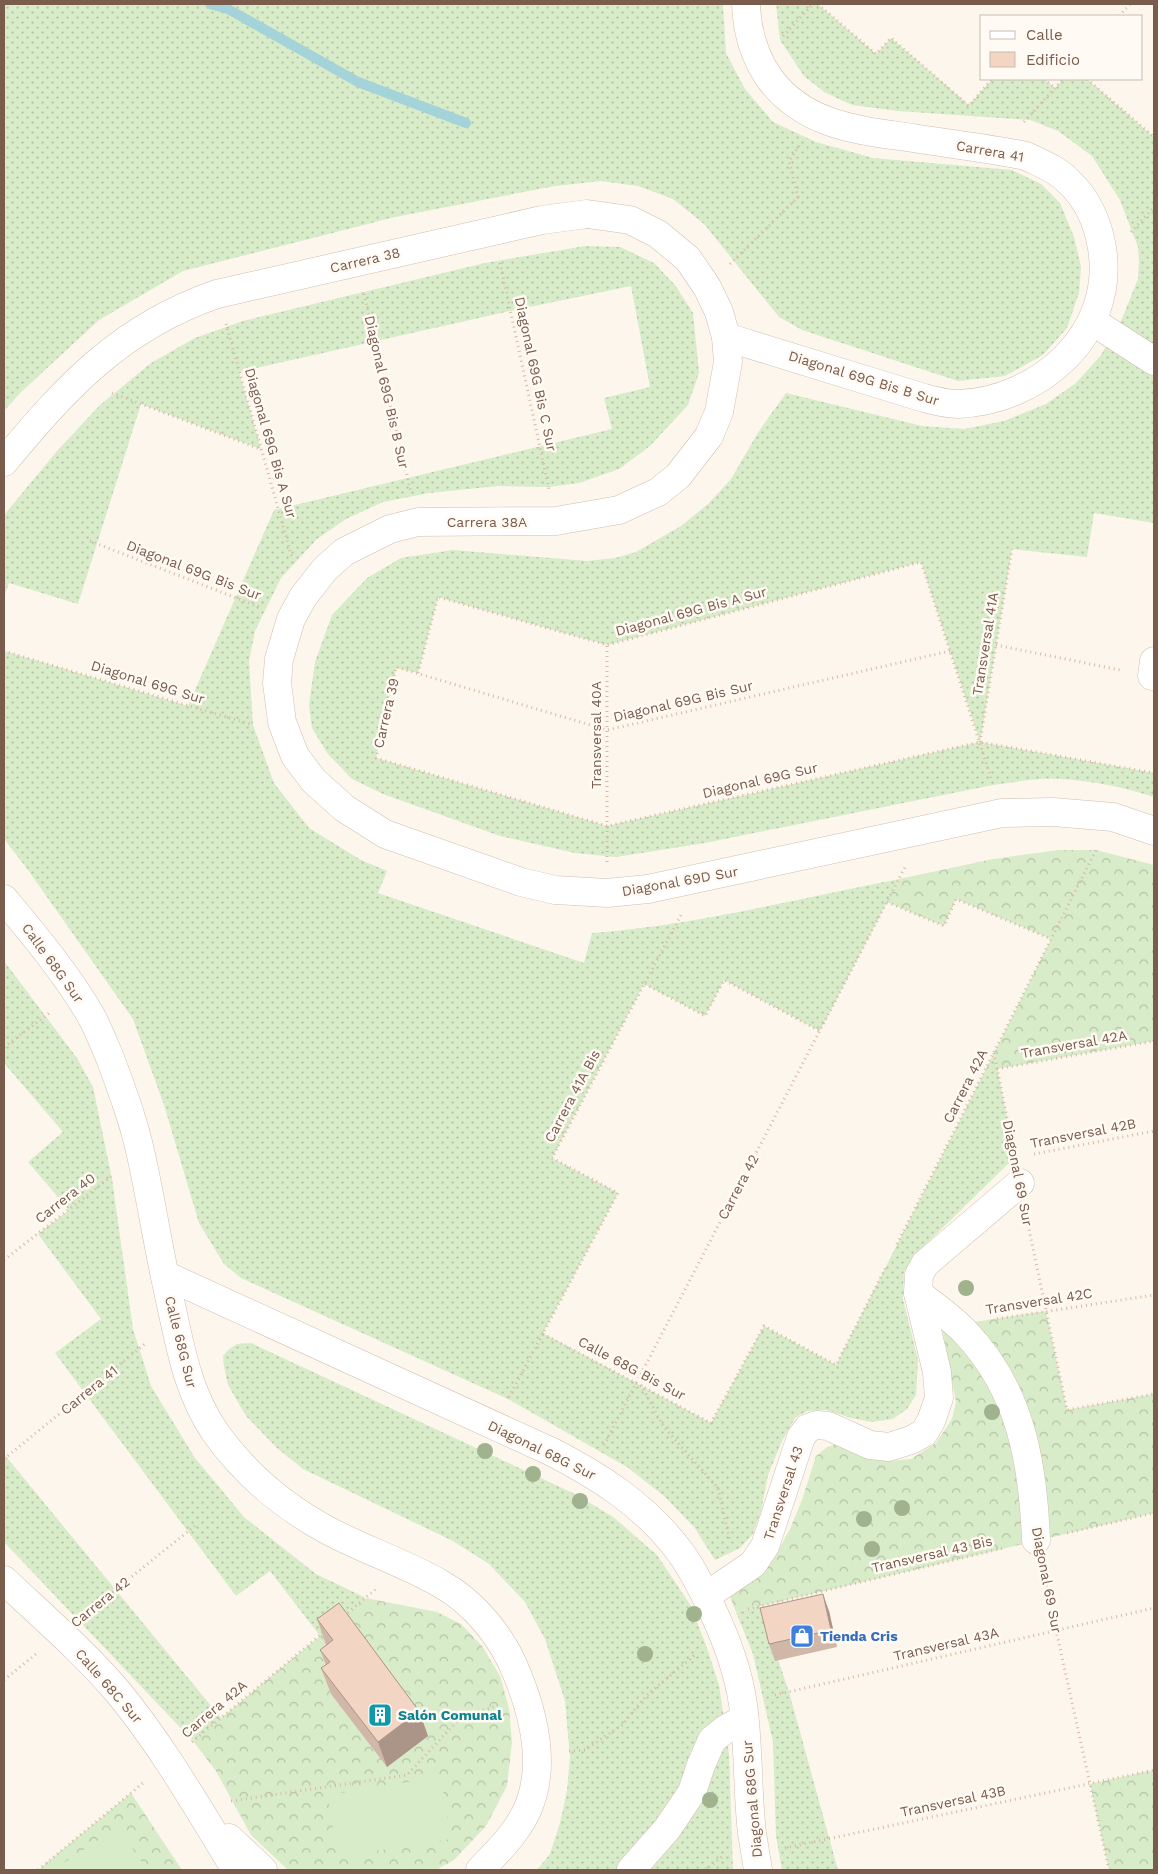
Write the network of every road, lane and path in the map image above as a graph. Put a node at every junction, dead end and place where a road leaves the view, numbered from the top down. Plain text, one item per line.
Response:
1 (746, 4) edge
2 (813, 4) edge
3 (818, 4) edge
4 (1130, 4) edge
5 (1120, 15) edge
6 (759, 62) junction
7 (991, 80) edge
8 (1045, 80) edge
9 (1062, 80) edge
10 (1088, 80) edge
11 (1055, 88) junction
12 (818, 118) junction
13 (1154, 137) edge
14 (999, 150) junction
15 (493, 231) junction
16 (1104, 261) joint
17 (357, 262) junction
18 (707, 287) junction
19 (217, 294) junction
20 (1092, 321) junction
21 (726, 337) junction
22 (1154, 361) edge
23 (76, 380) junction
24 (261, 449) junction
25 (4, 462) edge
26 (556, 521) junction
27 (418, 522) junction
28 (90, 541) dead end
29 (1012, 549) dead end
30 (438, 597) joint
31 (297, 608) junction
32 (607, 645) junction
33 (996, 645) junction
34 (4, 651) edge
35 (950, 651) junction
36 (396, 667) joint
37 (1153, 669) edge
38 (418, 673) junction
39 (607, 730) junction
40 (286, 734) junction
41 (980, 742) junction
42 (376, 758) joint
43 (1154, 772) edge
44 (1002, 813) junction
45 (1113, 817) junction
46 (607, 826) junction
47 (1154, 831) edge
48 (701, 879) junction
49 (4, 899) edge
50 (1051, 939) junction
51 (644, 984) junction
52 (76, 992) junction
53 (820, 1030) junction
54 (1154, 1041) edge
55 (4, 1047) edge
56 (994, 1053) junction
57 (997, 1069) junction
58 (1154, 1131) edge
59 (141, 1153) junction
60 (1017, 1170) junction
61 (893, 1252) dead end
62 (4, 1260) edge
63 (889, 1261) dead end
64 (164, 1275) junction
65 (918, 1293) junction
66 (1154, 1295) edge
67 (1046, 1311) junction
68 (174, 1321) junction
69 (956, 1325) junction
70 (543, 1334) junction
71 (636, 1383) junction
72 (641, 1385) junction
73 (1154, 1394) edge
74 (494, 1426) junction
75 (4, 1459) edge
76 (590, 1472) junction
77 (1154, 1512) edge
78 (196, 1525) dead end
79 (1036, 1540) junction
80 (405, 1565) junction
81 (738, 1576) junction
82 (4, 1580) edge
83 (1154, 1608) edge
84 (715, 1615) junction
85 (339, 1620) edge
86 (326, 1631) edge
87 (1056, 1631) junction
88 (61, 1634) junction
89 (4, 1680) edge
90 (526, 1697) junction
91 (743, 1711) junction
92 (536, 1754) junction
93 (169, 1762) junction
94 (1154, 1770) edge
95 (1090, 1784) junction
96 (198, 1806) junction
97 (757, 1862) edge
98 (38, 1870) edge
99 (236, 1870) edge
100 (263, 1870) edge
101 (481, 1870) edge
102 (631, 1870) edge
103 (1109, 1870) edge

1 - 6 street
2 - 6 path
3 - 7 path
4 - 5 path
6 - 12 street
8 - 11 path
9 - 11 path
10 - 13 path
11 - 14 path
12 - 14 street, Carrera 41
12 - 18 path
14 - 16 street, Carrera 41
15 - 17 street, Carrera 38
15 - 18 street, Carrera 38
15 - 26 path, Diagonal 69G Bis C Sur
16 - 20 street, Diagonal 69G Bis B Sur
17 - 19 street, Carrera 38
17 - 27 path, Diagonal 69G Bis B Sur
18 - 21 street, Carrera 38
19 - 23 street, Carrera 38
19 - 24 path, Diagonal 69G Bis A Sur
20 - 21 street, Diagonal 69G Bis B Sur
20 - 22 street
21 - 26 street, Carrera 38A
23 - 24 path
23 - 25 street, Carrera 38
24 - 31 path, Diagonal 69G Bis A Sur
26 - 27 street, Carrera 38A
27 - 31 street, Carrera 38A
28 - 31 path, Diagonal 69G Bis Sur
29 - 33 path, Transversal 41A
30 - 32 path, Diagonal 69G Bis A Sur
30 - 38 path, Carrera 39
31 - 40 street, Carrera 38A
32 - 35 path, Diagonal 69G Bis A Sur
32 - 39 path, Transversal 40A
33 - 37 path
33 - 41 path, Transversal 41A
34 - 40 path, Diagonal 69G Sur
35 - 39 path, Diagonal 69G Bis Sur
35 - 41 path
36 - 38 path, Diagonal 69G Bis Sur
36 - 42 path, Carrera 39
38 - 39 path, Diagonal 69G Bis Sur
39 - 46 path, Transversal 40A
40 - 48 street, Diagonal 69D Sur
41 - 43 path, Diagonal 69G Sur
41 - 44 path
41 - 46 path, Diagonal 69G Sur
42 - 46 path, Diagonal 69G Sur
44 - 45 street, Diagonal 69D Sur
44 - 48 street, Diagonal 69D Sur
45 - 47 street, Diagonal 69D Sur
45 - 50 path, Carrera 42A
48 - 51 path, Carrera 41A Bis
49 - 52 street, Calle 68G Sur
50 - 53 path, Carrera 42
50 - 56 path, Carrera 42A
51 - 53 path
51 - 70 path, Carrera 41A Bis
52 - 55 path
52 - 59 street, Calle 68G Sur
53 - 71 path, Carrera 42
54 - 57 path, Transversal 42A
56 - 57 path, Diagonal 69 Sur
56 - 61 path, Carrera 42A
57 - 60 path, Diagonal 69 Sur
58 - 60 path, Transversal 42B
59 - 62 path, Carrera 40
59 - 64 street, Calle 68G Sur
60 - 65 street, Transversal 43
60 - 67 path, Diagonal 69 Sur
63 - 72 path, Calle 68G Bis Sur
64 - 68 street, Calle 68G Sur
64 - 74 street, Diagonal 68G Sur
65 - 69 street, Diagonal 69 Sur
65 - 81 street, Transversal 43
66 - 67 path, Transversal 42C
67 - 69 path, Transversal 42C
67 - 73 path, Diagonal 69 Sur
68 - 75 path, Carrera 41
68 - 80 street, Calle 68G Sur
69 - 79 street, Diagonal 69 Sur
70 - 71 path, Calle 68G Bis Sur
70 - 74 path, Carrera 41A Bis
71 - 72 path, Calle 68G Bis Sur
71 - 76 path, Carrera 42
72 - 81 path
74 - 76 street, Diagonal 68G Sur
76 - 84 street, Diagonal 68G Sur
77 - 79 path, Transversal 43 Bis
78 - 88 path, Carrera 42
79 - 84 path, Transversal 43 Bis
79 - 87 path, Diagonal 69 Sur
80 - 85 path
80 - 90 street, Calle 68G Sur
81 - 84 street, Transversal 43
82 - 88 street, Calle 68C Sur
83 - 87 path, Transversal 43A
84 - 91 street, Diagonal 68G Sur
84 - 92 path
86 - 93 path, Carrera 42A
87 - 91 path, Transversal 43A
87 - 95 path, Diagonal 69 Sur
88 - 89 path, Carrera 42
88 - 93 street, Calle 68C Sur
90 - 92 street, Calle 68G Sur
90 - 96 path
91 - 97 street, Diagonal 68G Sur
91 - 102 street
92 - 101 street, Calle 68G Sur
93 - 96 street, Calle 68C Sur
93 - 98 path, Carrera 42A
94 - 95 path, Transversal 43B
95 - 97 path, Transversal 43B
95 - 103 path, Diagonal 69 Sur
96 - 99 street, Calle 68C Sur
96 - 100 street, Calle 68C Sur

